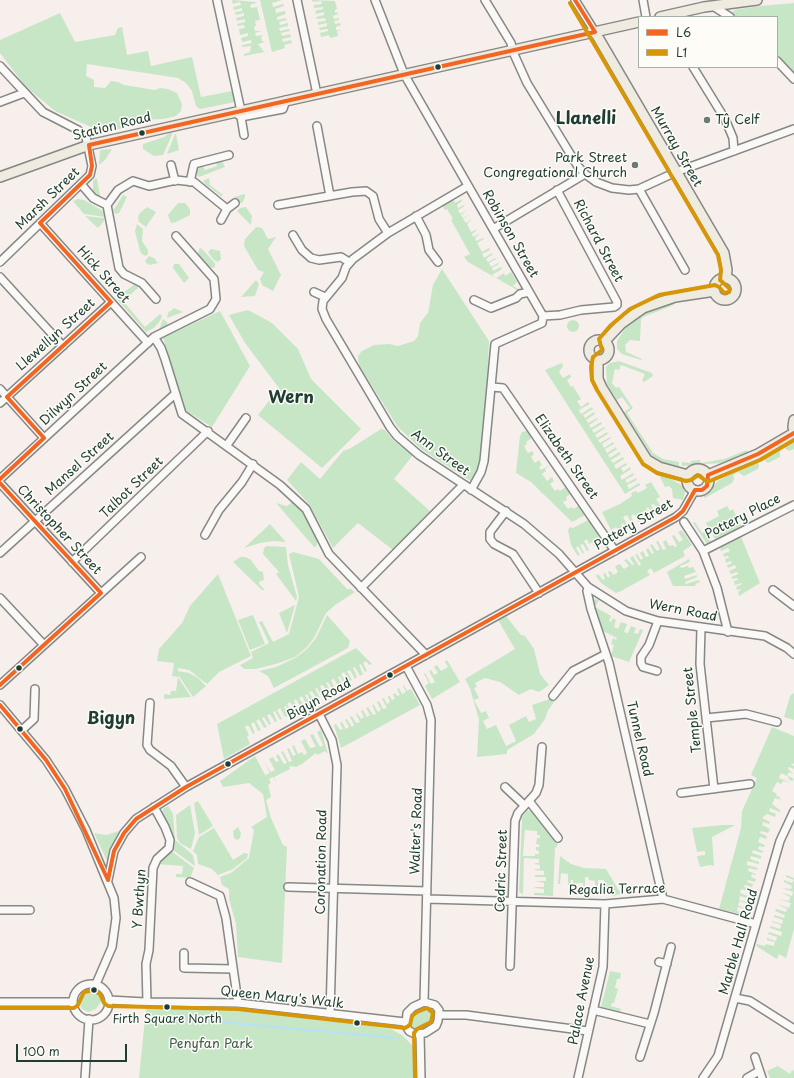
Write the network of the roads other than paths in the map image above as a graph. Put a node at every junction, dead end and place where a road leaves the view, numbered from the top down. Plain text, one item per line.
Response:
1 (217, 0) edge
2 (297, 0) edge
3 (375, 0) edge
4 (485, 0) edge
5 (575, 0) edge
6 (644, 0) edge
7 (722, 0) edge
8 (757, 0) edge
9 (732, 2) edge
10 (709, 7) junction
11 (646, 16) edge
12 (666, 16) edge
13 (728, 16) edge
14 (638, 22) edge
15 (595, 32) junction
16 (512, 50) junction
17 (778, 62) edge
18 (0, 66) edge
19 (694, 68) edge
20 (404, 74) junction
21 (794, 79) edge
22 (24, 93) junction
23 (317, 94) junction
24 (0, 102) edge
25 (239, 113) junction
26 (317, 126) dead end
27 (794, 128) edge
28 (244, 135) dead end
29 (89, 144) junction
30 (734, 151) junction
31 (229, 154) dead end
32 (171, 164) dead end
33 (676, 172) junction
34 (585, 174) junction
35 (0, 177) edge
36 (175, 181) junction
37 (190, 182) junction
38 (81, 184) junction
39 (468, 186) junction
40 (639, 189) junction
41 (557, 190) junction
42 (330, 196) junction
43 (235, 203) dead end
44 (107, 205) junction
45 (278, 205) dead end
46 (227, 209) junction
47 (416, 216) junction
48 (221, 220) dead end
49 (40, 223) junction
50 (493, 230) junction
51 (388, 233) junction
52 (293, 235) dead end
53 (176, 236) dead end
54 (0, 262) edge
55 (349, 262) junction
56 (438, 262) dead end
57 (685, 270) dead end
58 (0, 277) edge
59 (726, 278) junction
60 (715, 291) junction
61 (314, 292) dead end
62 (529, 292) junction
63 (325, 297) junction
64 (156, 299) dead end
65 (474, 300) dead end
66 (111, 302) junction
67 (542, 319) junction
68 (154, 337) junction
69 (148, 342) junction
70 (605, 342) junction
71 (63, 346) junction
72 (598, 360) junction
73 (492, 387) junction
74 (0, 389) edge
75 (175, 394) junction
76 (7, 397) junction
77 (0, 403) edge
78 (246, 418) dead end
79 (794, 420) edge
80 (208, 431) junction
81 (794, 432) edge
82 (44, 438) junction
83 (227, 445) junction
84 (253, 464) junction
85 (688, 475) junction
86 (708, 476) junction
87 (0, 479) edge
88 (0, 483) edge
89 (463, 485) junction
90 (471, 490) junction
91 (695, 490) junction
92 (794, 505) edge
93 (506, 511) junction
94 (35, 521) junction
95 (684, 522) dead end
96 (205, 535) dead end
97 (615, 551) junction
98 (703, 551) junction
99 (0, 553) edge
100 (141, 558) dead end
101 (72, 562) junction
102 (576, 572) junction
103 (588, 587) junction
104 (361, 588) junction
105 (773, 590) dead end
106 (539, 593) junction
107 (101, 594) junction
108 (0, 598) edge
109 (794, 606) edge
110 (658, 621) junction
111 (701, 628) junction
112 (728, 632) junction
113 (44, 645) junction
114 (606, 654) junction
115 (794, 654) edge
116 (426, 655) junction
117 (406, 666) junction
118 (657, 671) dead end
119 (0, 685) edge
120 (35, 689) dead end
121 (553, 696) dead end
122 (150, 703) dead end
123 (0, 705) edge
124 (319, 714) junction
125 (706, 718) junction
126 (777, 722) dead end
127 (23, 732) junction
128 (542, 747) dead end
129 (750, 784) dead end
130 (505, 787) dead end
131 (186, 788) junction
132 (714, 789) junction
133 (681, 792) dead end
134 (526, 803) junction
135 (154, 807) junction
136 (794, 811) edge
137 (558, 838) dead end
138 (108, 880) junction
139 (190, 882) dead end
140 (288, 887) dead end
141 (334, 888) junction
142 (427, 895) junction
143 (663, 899) junction
144 (513, 901) junction
145 (605, 904) junction
146 (0, 910) edge
147 (30, 910) dead end
148 (756, 924) junction
149 (671, 946) dead end
150 (184, 953) dead end
151 (658, 962) dead end
152 (666, 964) junction
153 (510, 966) dead end
154 (233, 969) junction
155 (96, 984) junction
156 (735, 998) junction
157 (109, 1000) junction
158 (0, 1002) edge
159 (73, 1002) junction
160 (147, 1002) junction
161 (424, 1002) junction
162 (238, 1003) junction
163 (593, 1010) junction
164 (330, 1014) junction
165 (439, 1015) junction
166 (89, 1019) junction
167 (405, 1022) junction
168 (650, 1024) junction
169 (794, 1029) edge
170 (588, 1031) junction
171 (420, 1034) junction
172 (755, 1057) dead end
173 (640, 1058) dead end
174 (760, 1075) edge
175 (85, 1078) edge
176 (421, 1078) edge
177 (578, 1078) edge
178 (703, 1078) edge
179 (747, 1078) edge

1 - 25 street
2 - 23 street
3 - 20 street, Robinson Street
4 - 16 street
5 - 15 street
6 - 11 street
7 - 10 main road
8 - 9 main road
9 - 10 main road
10 - 12 main road
10 - 13 street
14 - 15 main road, Station Road
15 - 16 main road, Station Road
15 - 33 main road, Murray Street
16 - 20 main road, Station Road
16 - 34 street
17 - 21 street
18 - 22 street
19 - 30 street
20 - 23 main road, Station Road
20 - 39 street, Robinson Street
22 - 24 street
22 - 29 street
23 - 25 main road, Station Road
25 - 28 street
25 - 29 main road, Station Road
26 - 42 street
27 - 30 street
29 - 35 main road, Station Road
29 - 38 street, Marsh Street
30 - 33 street
31 - 37 street
32 - 36 street
33 - 40 street
33 - 59 main road, Murray Street
34 - 40 street
34 - 41 street
36 - 37 street
36 - 44 street
37 - 46 street
38 - 44 street
38 - 49 street, Marsh Street
39 - 47 street
39 - 50 street, Robinson Street
40 - 57 street
41 - 50 street
41 - 67 street, Richard Street
42 - 45 street
42 - 51 street
43 - 46 street
44 - 64 street
46 - 48 street
47 - 51 street
47 - 56 street
49 - 54 street, Marsh Street
49 - 66 street, Hick Street
50 - 62 street, Robinson Street
51 - 55 street
52 - 55 street
53 - 68 street, Dilwyn Street
55 - 63 street
58 - 71 street
59 - 60 main road
59 - 60 main road
60 - 70 main road
61 - 63 street
62 - 65 street
62 - 67 street, Robinson Street
63 - 89 street, Ann Street
66 - 69 street, Hick Street
66 - 71 street, Llewellyn Street
67 - 73 street
68 - 69 street, Dilwyn Street
68 - 75 street
69 - 82 street, Dilwyn Street
70 - 72 main road
70 - 72 main road
71 - 76 street, Llewellyn Street
72 - 85 main road
73 - 90 street
73 - 97 street, Elizabeth Street
74 - 76 street
75 - 80 street
75 - 94 street, Mansel Street
76 - 77 street, Llewellyn Street
76 - 82 street
78 - 83 street
79 - 81 main road
80 - 83 street
80 - 101 street, Talbot Street
81 - 86 main road
82 - 87 street, Dilwyn Street
83 - 84 street
84 - 96 street
84 - 104 street
85 - 86 main road
85 - 91 main road
86 - 91 main road
88 - 94 street, Christopher Street
89 - 90 street, Ann Street
89 - 104 street
90 - 93 street, Ann Street
91 - 97 street, Pottery Street
92 - 98 street, Pottery Place
93 - 102 street, Ann Street
93 - 106 street
94 - 99 street, Mansel Street
94 - 101 street, Christopher Street
95 - 98 street
97 - 102 street, Pottery Street
98 - 112 street
100 - 107 street
101 - 107 street, Christopher Street
102 - 103 street, Wern Road
102 - 106 street, Bigyn Road
103 - 110 street, Wern Road
103 - 114 street, Tunnel Road
104 - 116 street
105 - 109 street
106 - 116 street, Bigyn Road
107 - 113 street
108 - 113 street
110 - 111 street, Wern Road
110 - 118 street
111 - 112 street, Wern Road
111 - 125 street, Temple Street
112 - 115 street, Wern Road
113 - 119 street
114 - 121 street
114 - 143 street, Tunnel Road
116 - 117 street, Bigyn Road
117 - 124 street, Bigyn Road
117 - 142 street, Walter's Road
120 - 127 street
122 - 131 street
123 - 127 street
124 - 131 street, Bigyn Road
124 - 141 street, Coronation Road
125 - 126 street
125 - 132 street, Temple Street
127 - 138 street
128 - 134 street, Cedric Street
129 - 132 street
130 - 134 street
131 - 135 street, Bigyn Road
132 - 133 street
134 - 137 street
134 - 144 street, Cedric Street
135 - 138 street, Bigyn Road
135 - 160 street, Y Bwthyn
136 - 148 street, Marble Hall Road
138 - 155 street
139 - 154 street
140 - 141 street, Regalia Terrace
141 - 142 street, Regalia Terrace
141 - 164 street, Coronation Road
142 - 144 street, Regalia Terrace
142 - 161 street, Walter's Road
143 - 145 street, Regalia Terrace
143 - 148 street, Regalia Terrace
144 - 145 street, Regalia Terrace
144 - 153 street, Cedric Street
145 - 163 street, Palace Avenue
146 - 147 street
148 - 156 street, Marble Hall Road
149 - 152 street
150 - 154 street
151 - 152 street
152 - 168 street
154 - 162 street
155 - 157 street
155 - 159 street
156 - 169 street
156 - 178 street, Marble Hall Road
157 - 160 street, Queen Mary's Walk
157 - 166 street
158 - 159 street
159 - 166 street
160 - 162 street, Queen Mary's Walk
161 - 165 street
161 - 167 street
162 - 164 street, Queen Mary's Walk
163 - 168 street
163 - 170 street, Palace Avenue
164 - 167 street, Queen Mary's Walk
165 - 170 street
165 - 171 street
166 - 175 street
167 - 171 street
168 - 173 street
170 - 177 street, Palace Avenue
171 - 176 street
172 - 174 street
174 - 179 street

